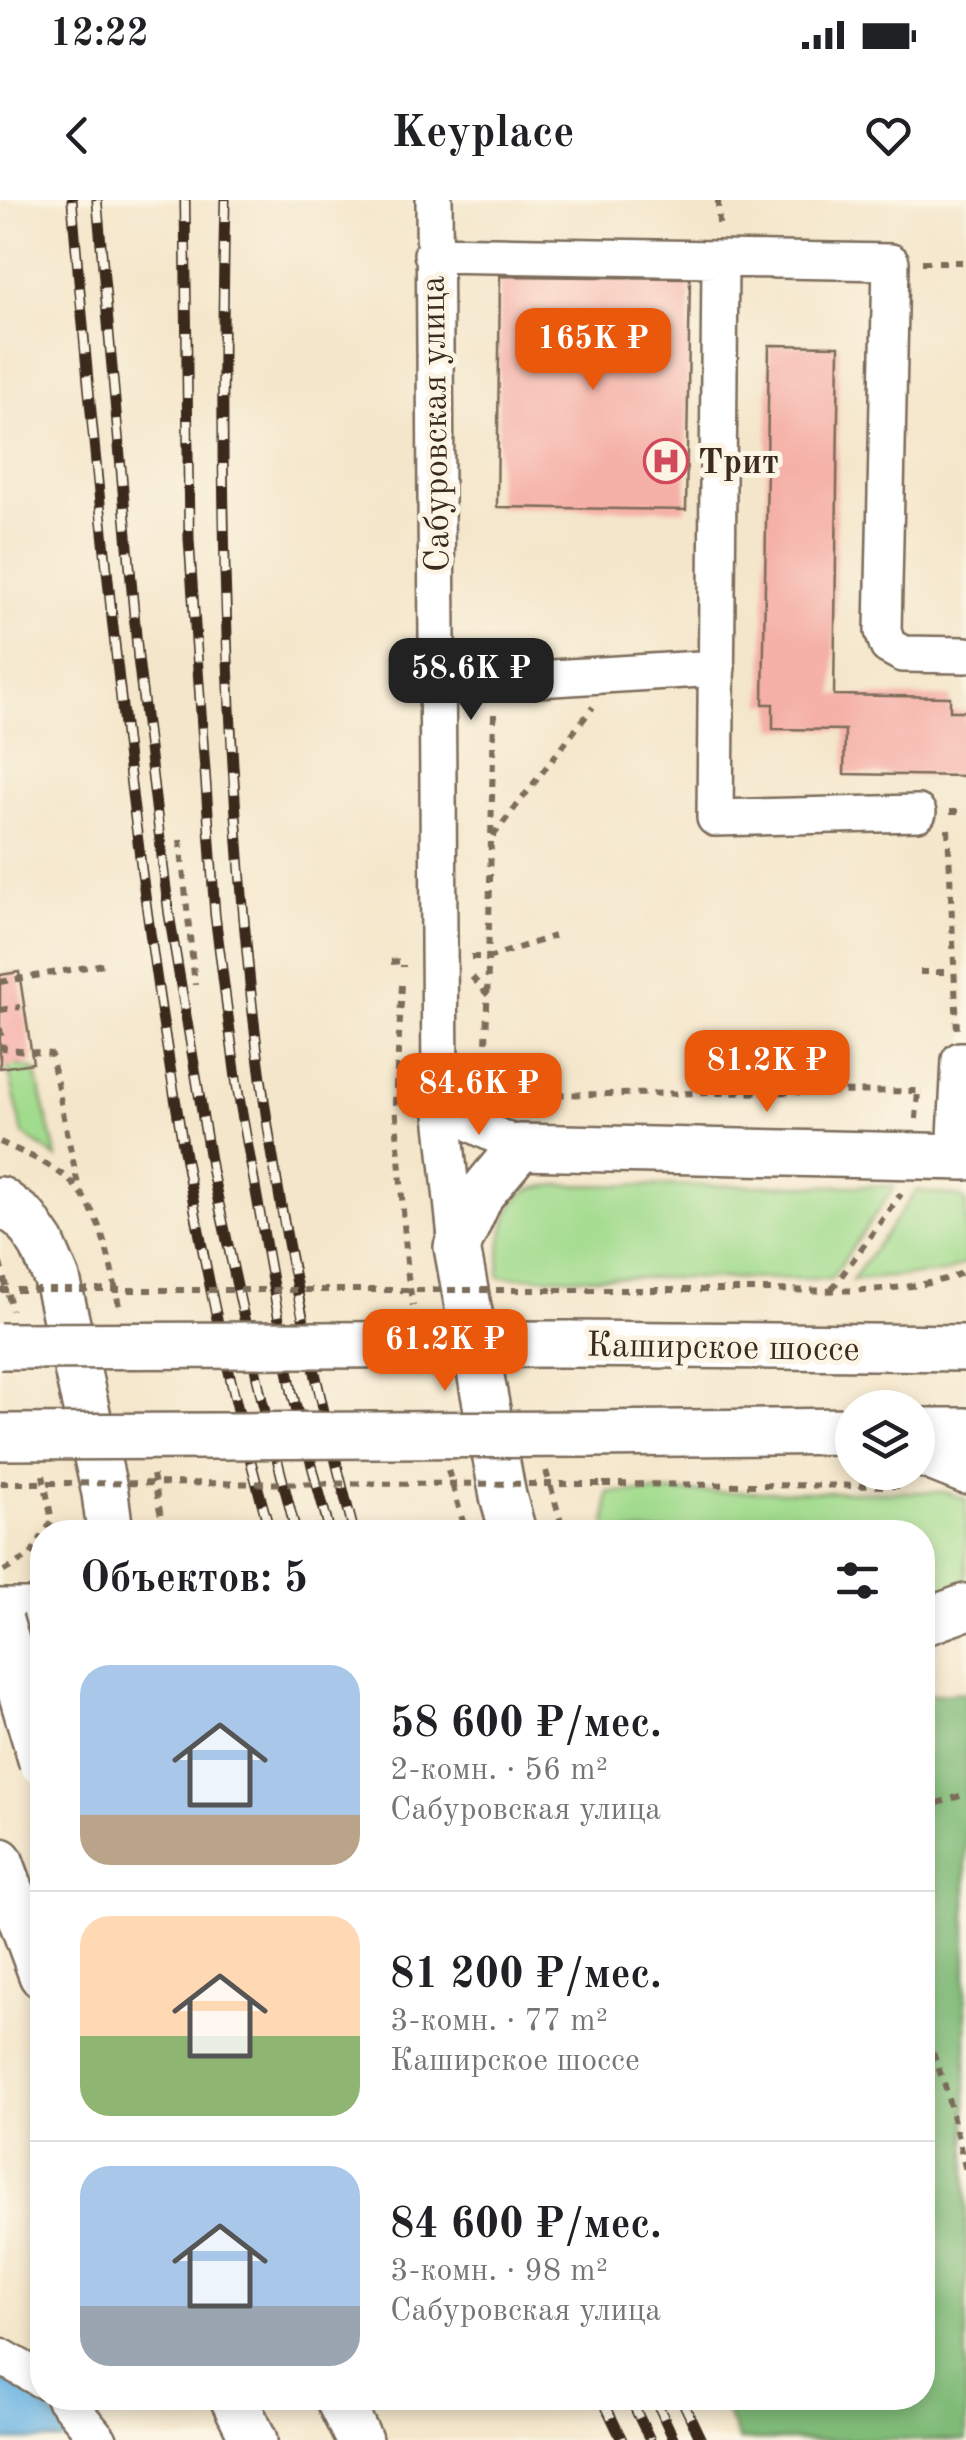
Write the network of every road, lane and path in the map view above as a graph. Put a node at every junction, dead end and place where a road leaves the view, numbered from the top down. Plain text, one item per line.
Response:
1 (434, 200) edge
2 (432, 254) junction
3 (720, 262) junction
4 (966, 656) edge
5 (717, 668) junction
6 (618, 674) junction
7 (494, 681) junction
8 (438, 685) junction
9 (933, 813) joint
10 (493, 837) junction
11 (180, 840) dead end
12 (554, 936) dead end
13 (491, 957) junction
14 (454, 958) dead end
15 (391, 962) dead end
16 (110, 963) dead end
17 (920, 972) dead end
18 (952, 972) junction
19 (0, 982) edge
20 (195, 985) dead end
21 (20, 1007) dead end
22 (0, 1010) edge
23 (0, 1028) edge
24 (963, 1060) edge
25 (440, 1086) junction
26 (918, 1091) dead end
27 (0, 1142) edge
28 (520, 1147) junction
29 (962, 1160) edge
30 (908, 1185) dead end
31 (79, 1191) junction
32 (0, 1200) edge
33 (457, 1247) junction
34 (966, 1270) edge
35 (113, 1278) dead end
36 (408, 1278) dead end
37 (0, 1290) edge
38 (831, 1290) junction
39 (966, 1316) edge
40 (0, 1346) edge
41 (882, 1348) junction
42 (966, 1348) edge
43 (835, 1431) edge
44 (935, 1431) edge
45 (966, 1431) edge
46 (0, 1438) edge
47 (935, 1469) edge
48 (966, 1470) edge
49 (835, 1473) edge
50 (0, 1484) edge
51 (454, 1496) dead end
52 (554, 1497) dead end
53 (108, 1513) edge
54 (462, 1520) edge
55 (510, 1520) edge
56 (561, 1520) edge
57 (30, 1557) edge
58 (0, 1573) edge
59 (966, 1606) edge
60 (0, 1612) edge
61 (30, 1612) edge
62 (935, 1618) edge
63 (0, 1622) edge
64 (935, 1632) edge
65 (966, 1634) edge
66 (30, 1722) edge
67 (966, 1794) edge
68 (935, 1804) edge
69 (0, 1861) edge
70 (30, 1942) edge
71 (935, 2059) edge
72 (966, 2171) edge
73 (0, 2356) edge
74 (30, 2373) edge
75 (74, 2410) edge
76 (239, 2410) edge
77 (345, 2410) edge
78 (355, 2410) edge
79 (100, 2440) edge
80 (254, 2440) edge
81 (363, 2440) edge

1 - 2 street, Сабуровская улица
2 - 3 street
2 - 8 street, Сабуровская улица
3 - 4 street
3 - 5 street
5 - 6 street
5 - 9 street
6 - 7 street
6 - 10 path
7 - 8 street
7 - 10 path
8 - 25 street, Сабуровская улица
9 - 18 path
10 - 13 path
11 - 20 path
12 - 13 path
13 - 14 path
13 - 26 path
15 - 36 path
16 - 19 path
17 - 18 path
18 - 24 path
21 - 22 path
23 - 31 path
24 - 29 street
25 - 28 street
25 - 33 street, Сабуровская улица
27 - 31 path
28 - 29 main road
28 - 33 main road
30 - 38 path
31 - 35 path
32 - 53 main road
33 - 55 main road
34 - 38 path
37 - 38 path, bridge
39 - 41 main road
40 - 41 main road, Каширское шоссе, bridge
41 - 42 main road, Каширское шоссе
43 - 46 main road, bridge
44 - 45 main road
47 - 48 main road
49 - 50 path, bridge
51 - 54 path
52 - 56 path
57 - 58 path
59 - 62 main road
60 - 61 main road
63 - 66 main road, bridge
64 - 65 main road
67 - 68 path
69 - 70 main road
71 - 72 path
73 - 74 street
75 - 79 street
76 - 80 main road
77 - 81 main road
78 - 81 main road

